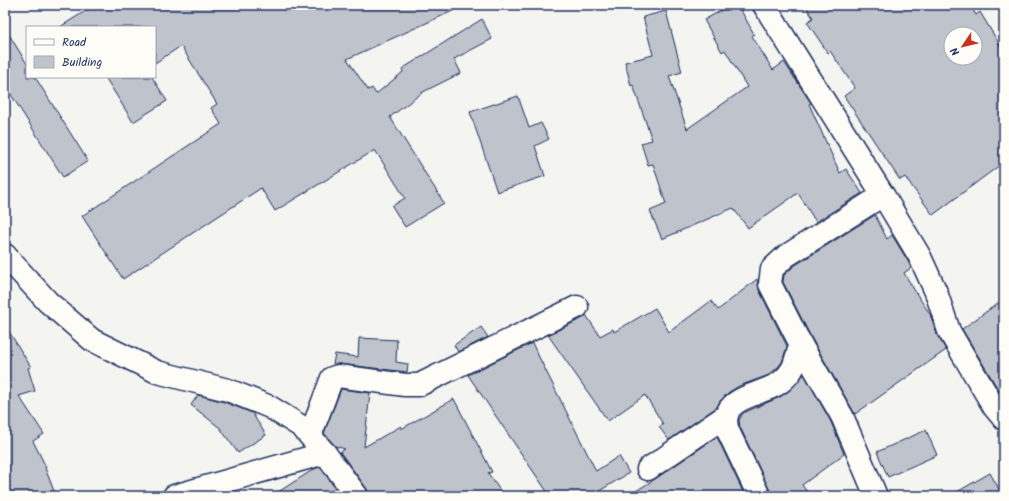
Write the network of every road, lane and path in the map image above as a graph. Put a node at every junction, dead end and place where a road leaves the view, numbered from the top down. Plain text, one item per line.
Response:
1 (764, 5) edge
2 (883, 195) junction
3 (5, 255) edge
4 (576, 307) dead end
5 (801, 345) junction
6 (727, 415) junction
7 (1004, 419) edge
8 (310, 436) junction
9 (325, 453) junction
10 (648, 469) dead end
11 (174, 496) edge
12 (357, 496) edge
13 (759, 496) edge
14 (876, 496) edge

1 - 2 street
2 - 5 street
2 - 7 street
3 - 8 street
4 - 8 street
5 - 6 street
5 - 14 street
6 - 10 street
6 - 13 street
8 - 9 street
9 - 11 street
9 - 12 street

